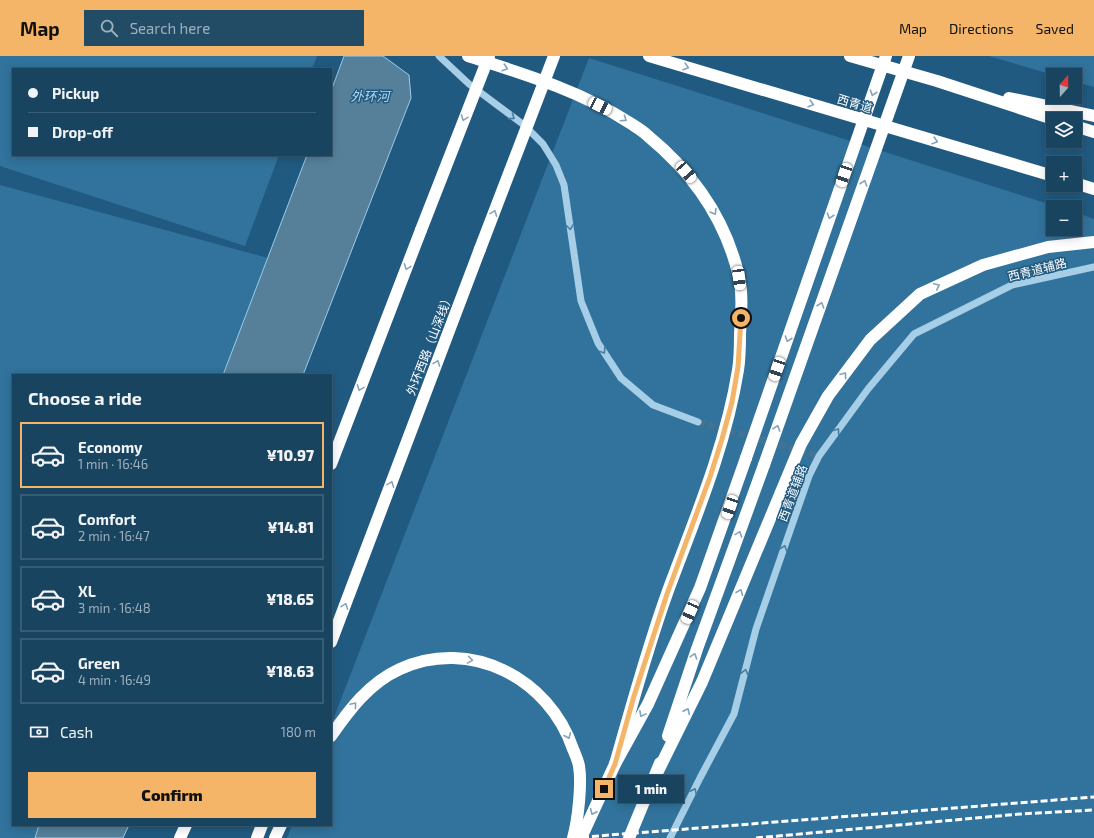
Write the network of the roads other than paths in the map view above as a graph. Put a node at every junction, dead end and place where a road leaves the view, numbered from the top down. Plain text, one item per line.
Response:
1 (439, 56) edge
2 (468, 56) edge
3 (489, 56) edge
4 (554, 56) edge
5 (649, 56) edge
6 (850, 56) edge
7 (886, 56) edge
8 (909, 56) edge
9 (937, 81) junction
10 (1094, 116) edge
11 (1046, 117) edge
12 (1082, 128) edge
13 (1094, 132) edge
14 (1046, 174) edge
15 (1082, 185) edge
16 (1094, 188) edge
17 (1094, 242) edge
18 (1094, 268) edge
19 (698, 422) tunnel mouth
20 (332, 461) edge
21 (332, 639) edge
22 (332, 734) edge
23 (615, 764) junction
24 (658, 771) junction
25 (186, 826) edge
26 (192, 826) edge
27 (262, 826) edge
28 (281, 826) edge
29 (180, 838) edge
30 (187, 838) edge
31 (257, 838) edge
32 (275, 838) edge
33 (573, 838) edge
34 (582, 838) edge
35 (629, 838) edge
36 (670, 838) edge

1 -> 19 street
2 -> 23 highway
3 -> 20 highway, bridge
21 -> 4 highway, 外环西路（山深线）, bridge
5 -> 14 highway, 西青道
6 - 9 highway
7 -> 23 highway, bridge
24 -> 8 highway, bridge
9 - 10 highway
9 - 11 highway
12 - 13 highway
15 - 16 highway
24 -> 17 highway
36 -> 18 street, 西青道辅路
22 -> 33 highway
23 -> 34 highway
24 - 35 highway
25 - 29 highway
26 - 30 highway
27 - 31 highway
28 - 32 highway

